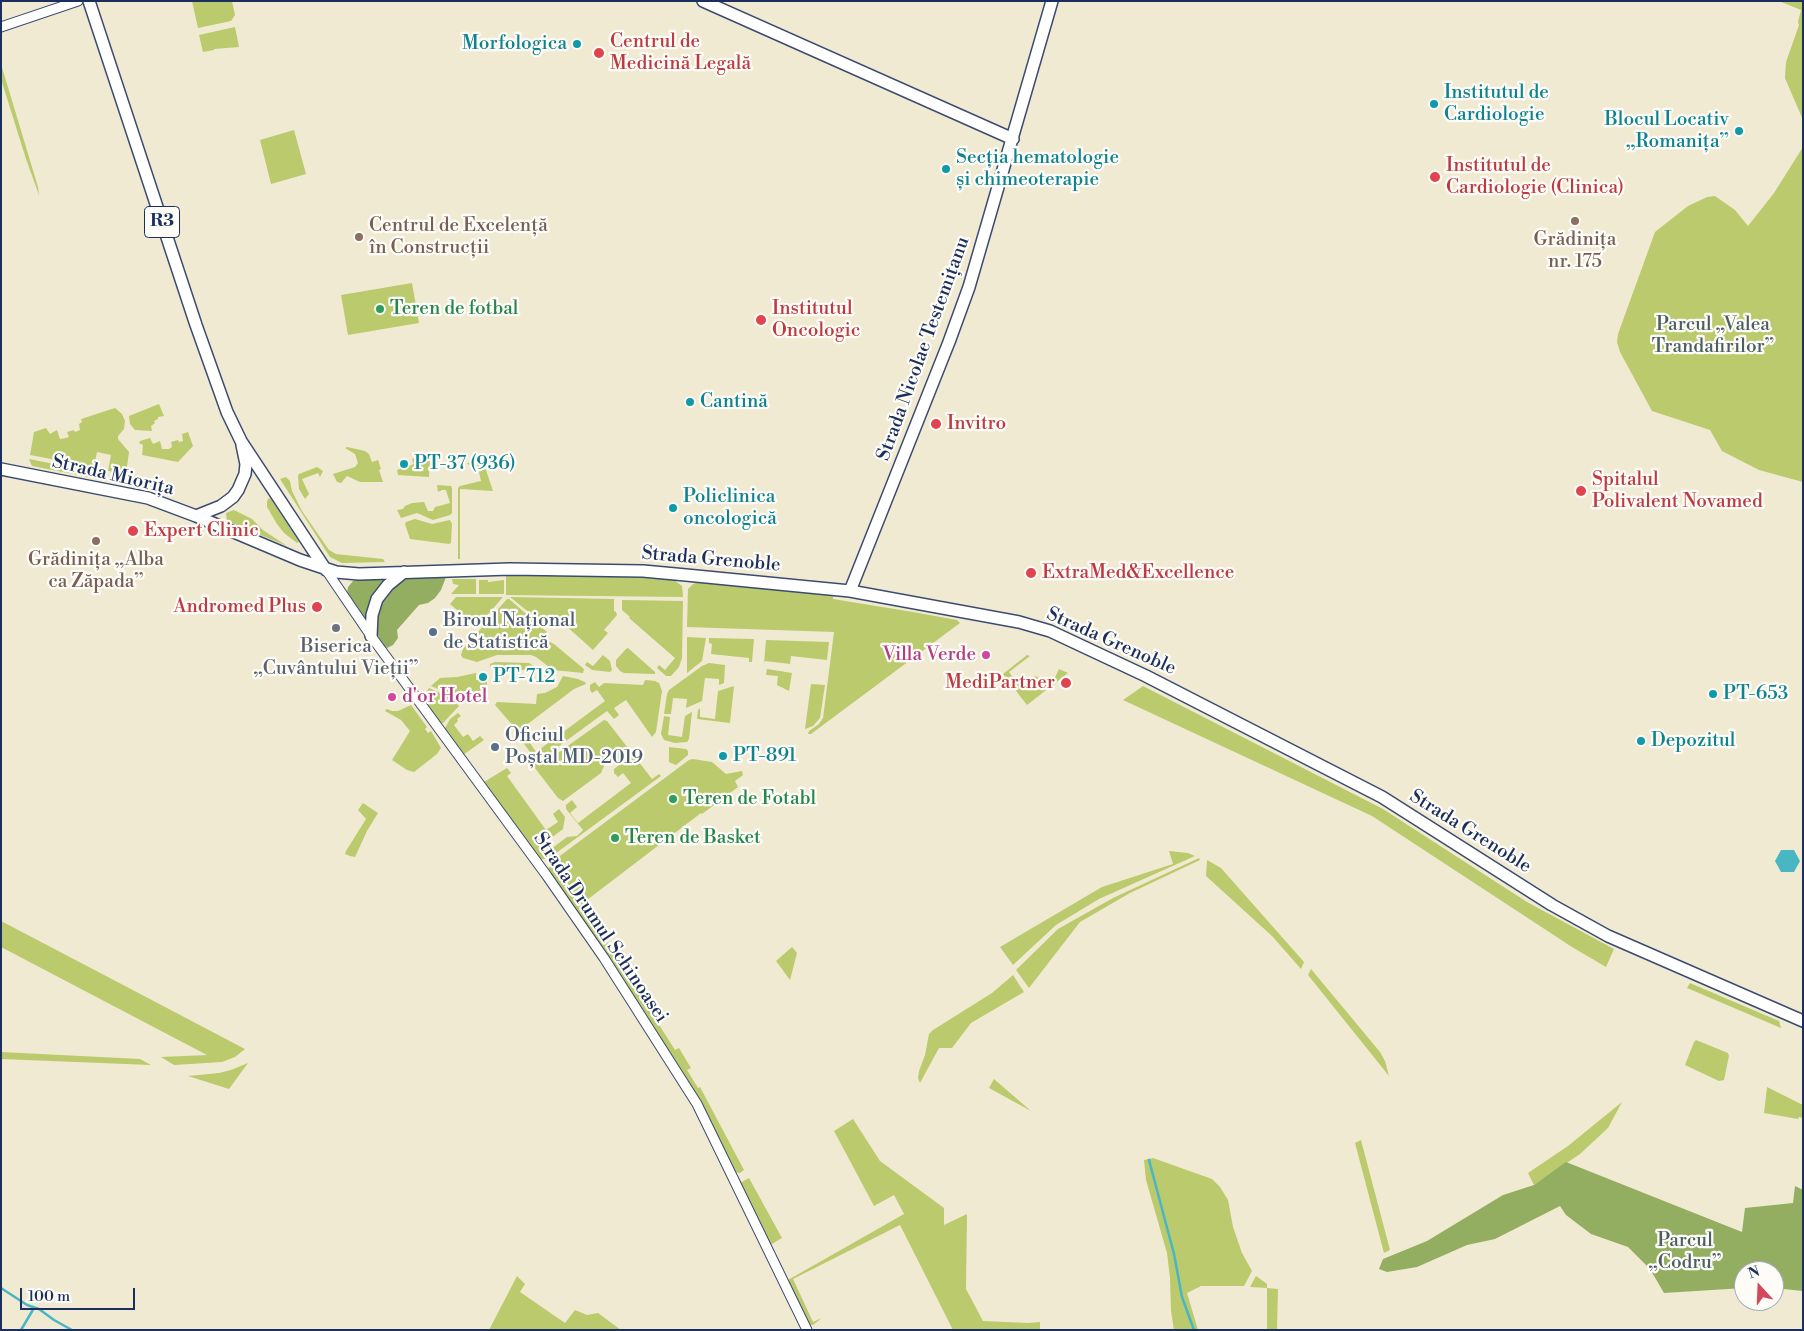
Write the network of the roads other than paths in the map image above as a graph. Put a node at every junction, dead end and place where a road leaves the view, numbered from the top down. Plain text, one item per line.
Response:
1 (78, 1) edge
2 (89, 1) edge
3 (702, 1) edge
4 (1052, 1) edge
5 (1, 27) edge
6 (1013, 139) junction
7 (242, 441) junction
8 (1, 469) edge
9 (196, 516) junction
10 (326, 570) junction
11 (404, 572) junction
12 (850, 590) junction
13 (371, 636) junction
14 (1803, 1021) edge
15 (807, 1330) edge

1 - 5 street
2 - 7 main road, R3
3 - 6 main road
4 - 6 main road, Strada Nicolae Testemițanu
6 - 12 main road, Strada Nicolae Testemițanu
7 - 9 main road, R3
7 - 10 main road
8 - 9 main road, Strada Miorița
9 - 10 main road, Strada Miorița
10 - 11 main road, Strada Grenoble
10 - 13 street, Strada Drumul Schinoasei
11 - 12 main road, Strada Grenoble
11 - 13 main road
12 - 14 main road, Strada Grenoble
13 - 15 street, Strada Drumul Schinoasei

